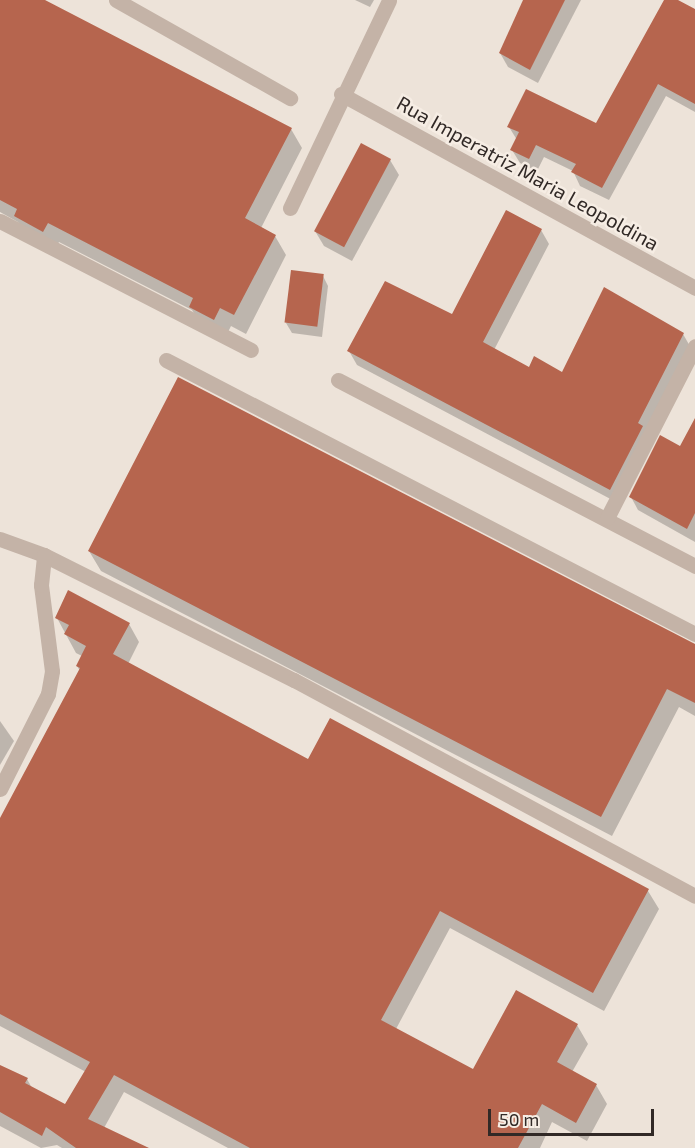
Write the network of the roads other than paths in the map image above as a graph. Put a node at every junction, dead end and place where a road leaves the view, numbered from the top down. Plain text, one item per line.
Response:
1 (116, 0) edge
2 (389, 0) edge
3 (341, 94) junction
4 (290, 98) dead end
5 (290, 208) dead end
6 (0, 221) edge
7 (695, 288) edge
8 (695, 346) edge
9 (251, 350) dead end
10 (166, 360) dead end
11 (338, 380) dead end
12 (607, 518) junction
13 (0, 539) edge
14 (44, 555) junction
15 (695, 566) edge
16 (695, 634) edge
17 (0, 789) edge
18 (695, 896) edge

1 - 4 street
2 - 3 street
3 - 5 street
3 - 7 street, Rua Imperatriz Maria Leopoldina
6 - 9 street
8 - 12 street
10 - 16 street
11 - 12 street
12 - 15 street
13 - 14 street
14 - 17 street
14 - 18 street

